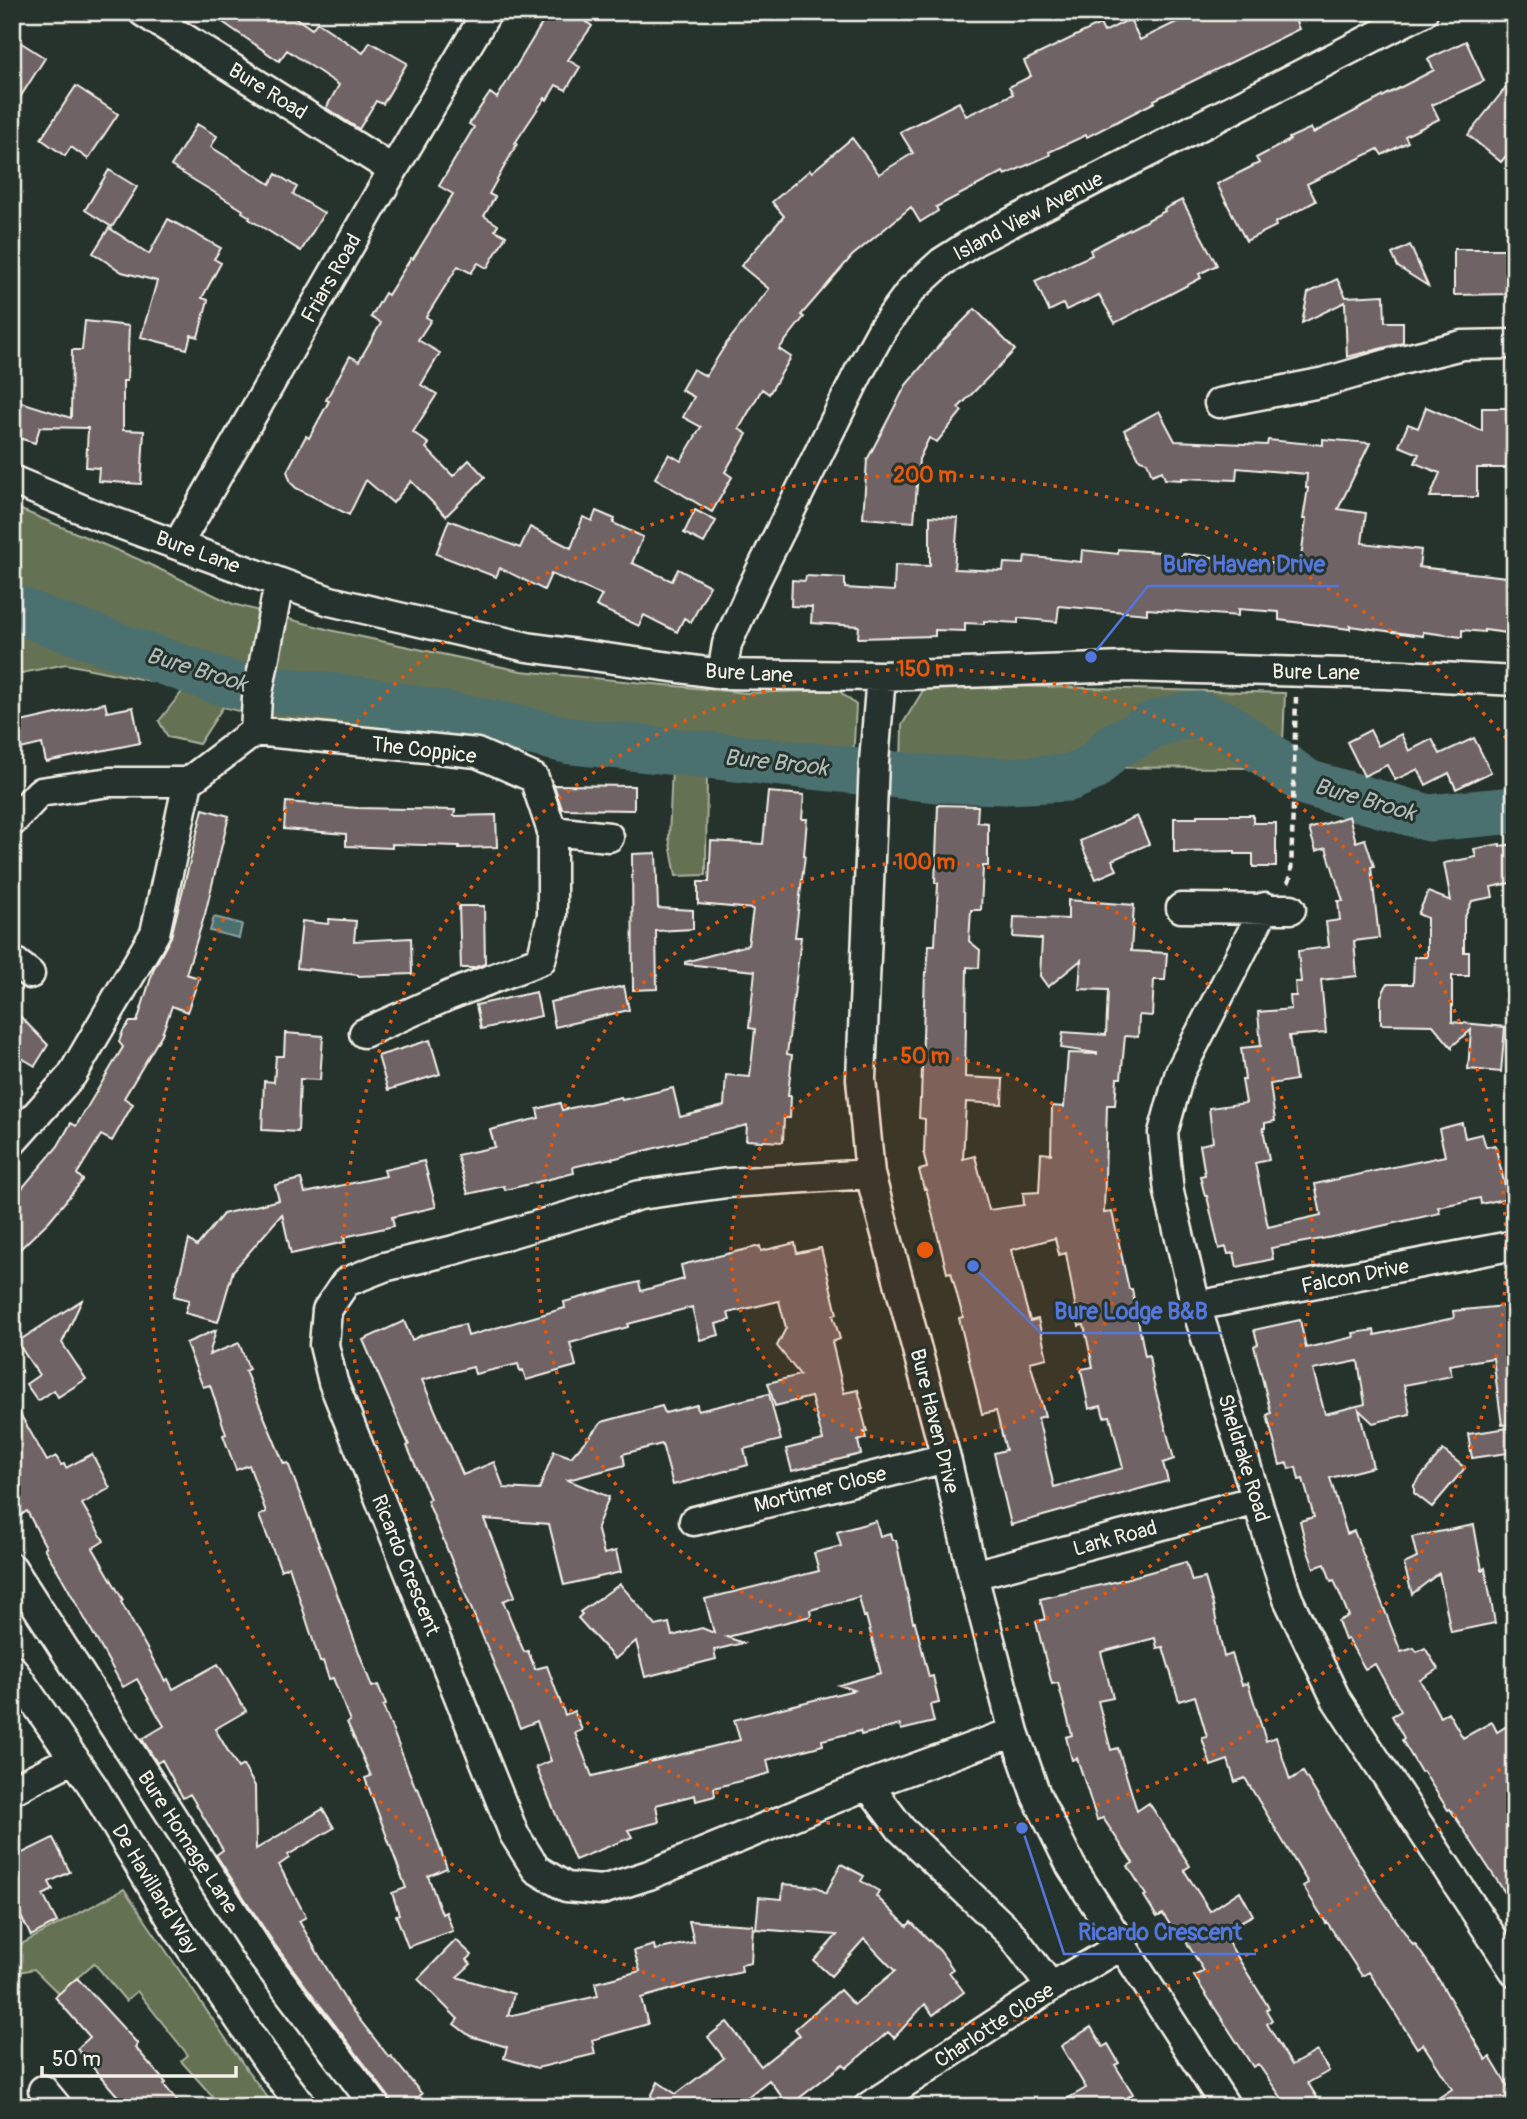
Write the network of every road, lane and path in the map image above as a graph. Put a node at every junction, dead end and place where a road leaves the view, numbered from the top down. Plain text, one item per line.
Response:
1 (143, 12) edge
2 (487, 12) edge
3 (1423, 12) edge
4 (393, 170) junction
5 (1515, 344) edge
6 (1219, 402) dead end
7 (12, 480) edge
8 (178, 544) junction
9 (279, 583) junction
10 (1298, 671) junction
11 (722, 674) junction
12 (881, 677) junction
13 (1515, 681) edge
14 (254, 731) junction
15 (188, 782) junction
16 (12, 822) edge
17 (552, 831) junction
18 (609, 837) dead end
19 (1181, 908) dead end
20 (1278, 908) junction
21 (365, 1035) dead end
22 (12, 1142) edge
23 (870, 1174) junction
24 (1515, 1245) edge
25 (1196, 1306) junction
26 (946, 1458) junction
27 (1257, 1500) junction
28 (694, 1521) dead end
29 (12, 1568) edge
30 (973, 1575) junction
31 (12, 1669) edge
32 (1014, 1732) junction
33 (74, 1758) junction
34 (868, 1785) junction
35 (12, 1790) edge
36 (1121, 1946) junction
37 (1515, 1972) edge
38 (1051, 1987) junction
39 (303, 2107) edge
40 (376, 2107) edge
41 (868, 2107) edge
42 (1227, 2107) edge

1 - 4 street, Bure Road
2 - 4 street, Friars Road
3 - 11 street, Island View Avenue
4 - 8 street, Friars Road
5 - 6 street
7 - 8 street, Bure Lane
8 - 9 street, Bure Lane
9 - 11 street, Bure Lane
9 - 14 street
10 - 12 street, Bure Lane
10 - 13 street, Bure Lane
10 - 20 path
11 - 12 street, Bure Lane
12 - 23 street, Bure Haven Drive
14 - 15 street
14 - 17 street, The Coppice
15 - 16 street
15 - 22 street
17 - 18 street
17 - 21 street, The Coppice
19 - 20 street
20 - 25 street, Sheldrake Road
23 - 26 street, Bure Haven Drive
23 - 34 street, Ricardo Crescent
24 - 25 street, Falcon Drive
25 - 27 street, Sheldrake Road
26 - 28 street, Mortimer Close
26 - 30 street, Bure Haven Drive
27 - 30 street, Lark Road
27 - 37 street, Sheldrake Road
29 - 40 street, Bure Homage Lane
30 - 32 street, Bure Haven Drive
31 - 33 street, De Havilland Way
32 - 34 street, Ricardo Crescent
32 - 36 street, Bure Haven Drive
33 - 35 street
33 - 39 street, De Havilland Way
34 - 38 street
36 - 38 street, Charlotte Close
36 - 42 street, Bure Haven Drive
38 - 41 street, Charlotte Close

